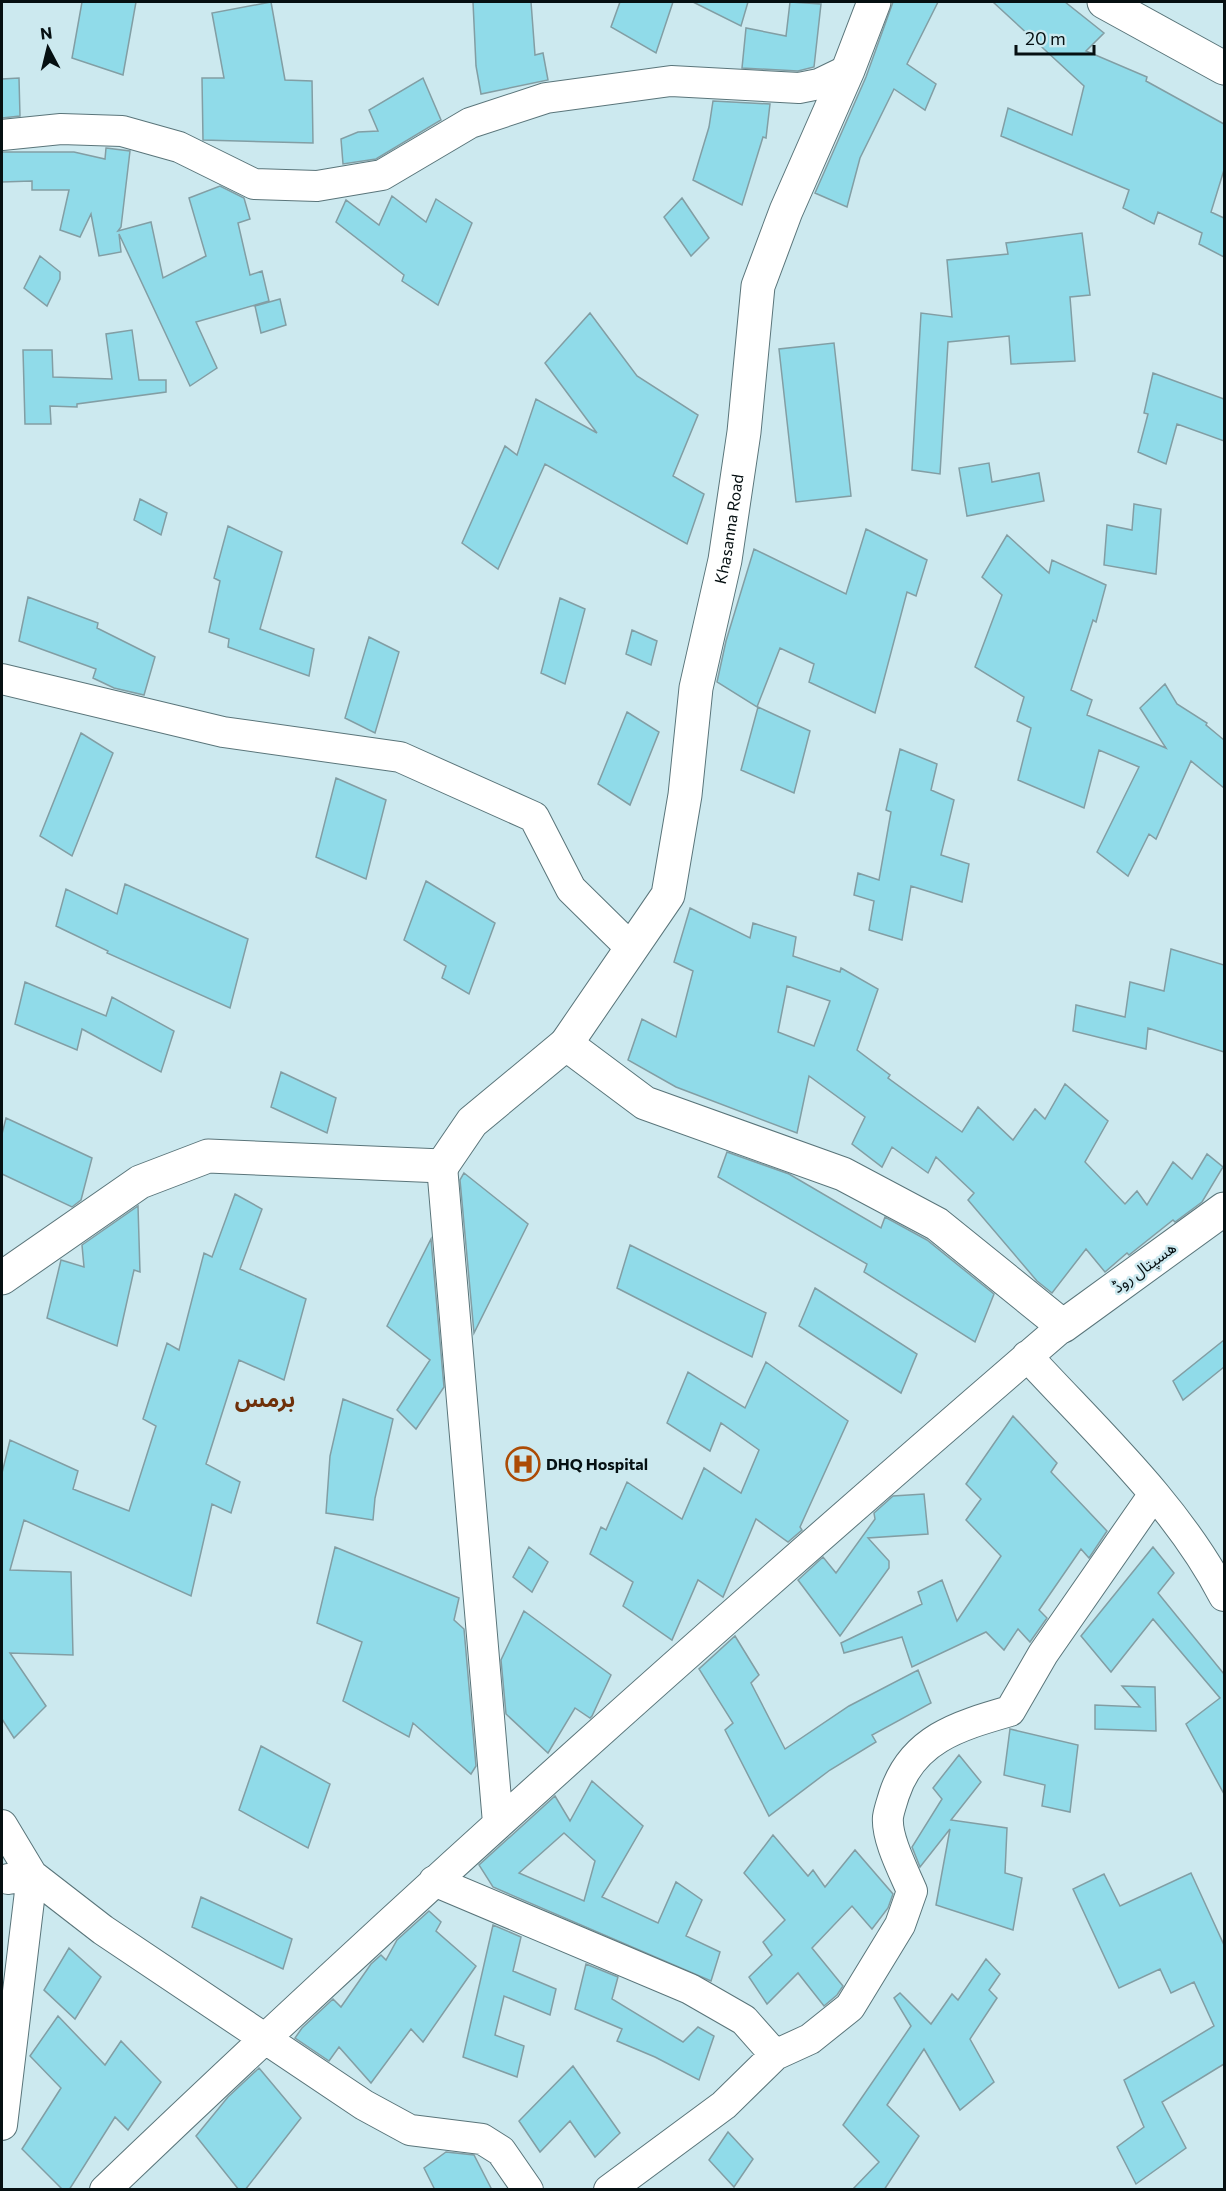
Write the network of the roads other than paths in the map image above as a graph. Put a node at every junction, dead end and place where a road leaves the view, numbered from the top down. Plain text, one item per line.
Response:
1 (873, 2) edge
2 (1104, 2) edge
3 (1224, 68) edge
4 (848, 70) junction
5 (2, 135) edge
6 (2, 679) edge
7 (632, 949) junction
8 (566, 1044) junction
9 (442, 1166) junction
10 (1224, 1209) edge
11 (2, 1278) edge
12 (1063, 1326) junction
13 (1027, 1356) junction
14 (1154, 1494) junction
15 (1224, 1596) edge
16 (498, 1823) junction
17 (2, 1825) edge
18 (20, 1877) junction
19 (434, 1881) junction
20 (264, 2037) junction
21 (775, 2055) junction
22 (2, 2125) edge
23 (105, 2190) edge
24 (528, 2190) edge
25 (609, 2190) edge

1 - 4 street, Khasanna Road
2 - 3 street
4 - 5 street
4 - 7 street, Khasanna Road
6 - 7 street
7 - 8 street, Khasanna Road
8 - 9 street, Khasanna Road
8 - 12 street
9 - 11 street
9 - 16 street
10 - 12 street, ھسپتال روڈ
12 - 13 street
13 - 14 street
13 - 16 street
14 - 15 street
14 - 21 street
16 - 19 street
17 - 18 street
18 - 20 street
18 - 22 street
19 - 20 street
19 - 21 street
20 - 23 street
20 - 24 street
21 - 25 street

